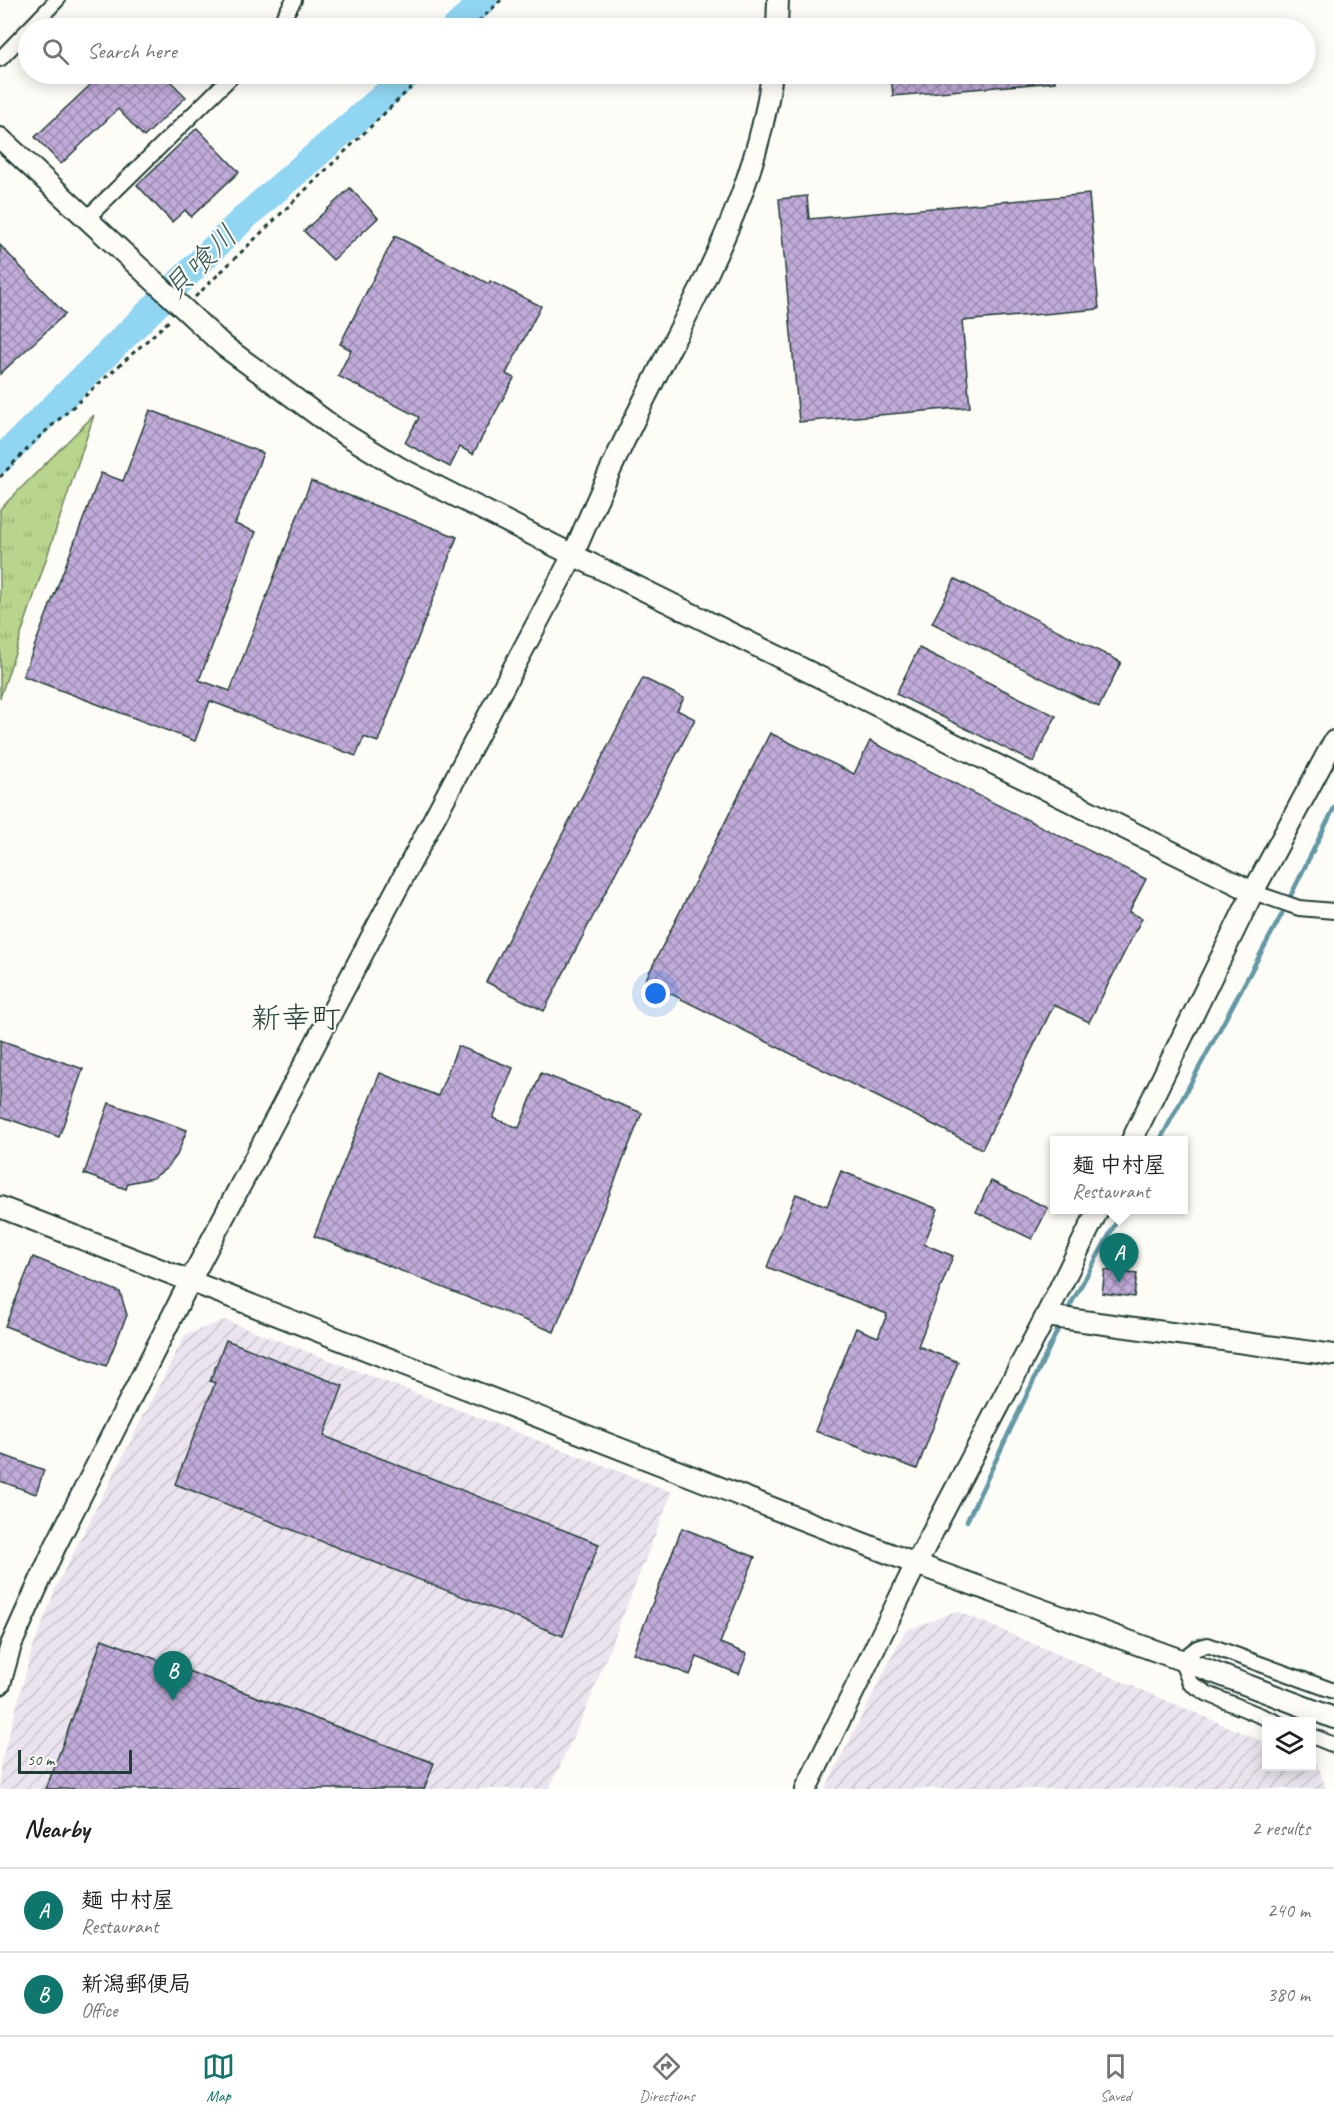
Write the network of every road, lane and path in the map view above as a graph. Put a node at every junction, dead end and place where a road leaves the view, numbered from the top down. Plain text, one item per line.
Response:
1 (57, 0) edge
2 (294, 0) edge
3 (501, 0) edge
4 (778, 0) edge
5 (40, 18) edge
6 (283, 18) edge
7 (482, 18) edge
8 (777, 18) edge
9 (18, 40) edge
10 (0, 59) edge
11 (224, 84) edge
12 (414, 84) edge
13 (771, 84) edge
14 (0, 138) edge
15 (86, 219) junction
16 (180, 307) junction
17 (0, 477) edge
18 (573, 555) junction
19 (1334, 741) edge
20 (1253, 892) junction
21 (1334, 911) edge
22 (1134, 1136) edge
23 (0, 1207) edge
24 (1096, 1214) edge
25 (190, 1281) junction
26 (1046, 1316) junction
27 (1334, 1355) edge
28 (916, 1564) junction
29 (1181, 1660) junction
30 (0, 1684) edge
31 (1334, 1691) edge
32 (1264, 1717) edge
33 (1334, 1718) edge
34 (1316, 1738) edge
35 (1334, 1745) edge
36 (806, 1789) edge

1 - 5 street
2 - 6 street
3 - 7 path
4 - 8 street
9 - 10 street
11 - 15 street
12 - 16 path
13 - 18 street
14 - 15 street
15 - 16 street
16 - 17 path
16 - 18 street
18 - 20 street
18 - 25 street
19 - 20 street
20 - 21 street
20 - 22 street
23 - 25 street
24 - 26 street
25 - 28 street
25 - 30 street
26 - 27 street
26 - 28 street
28 - 29 street
28 - 36 street
29 - 31 street
29 - 32 street
29 - 33 street
34 - 35 street

